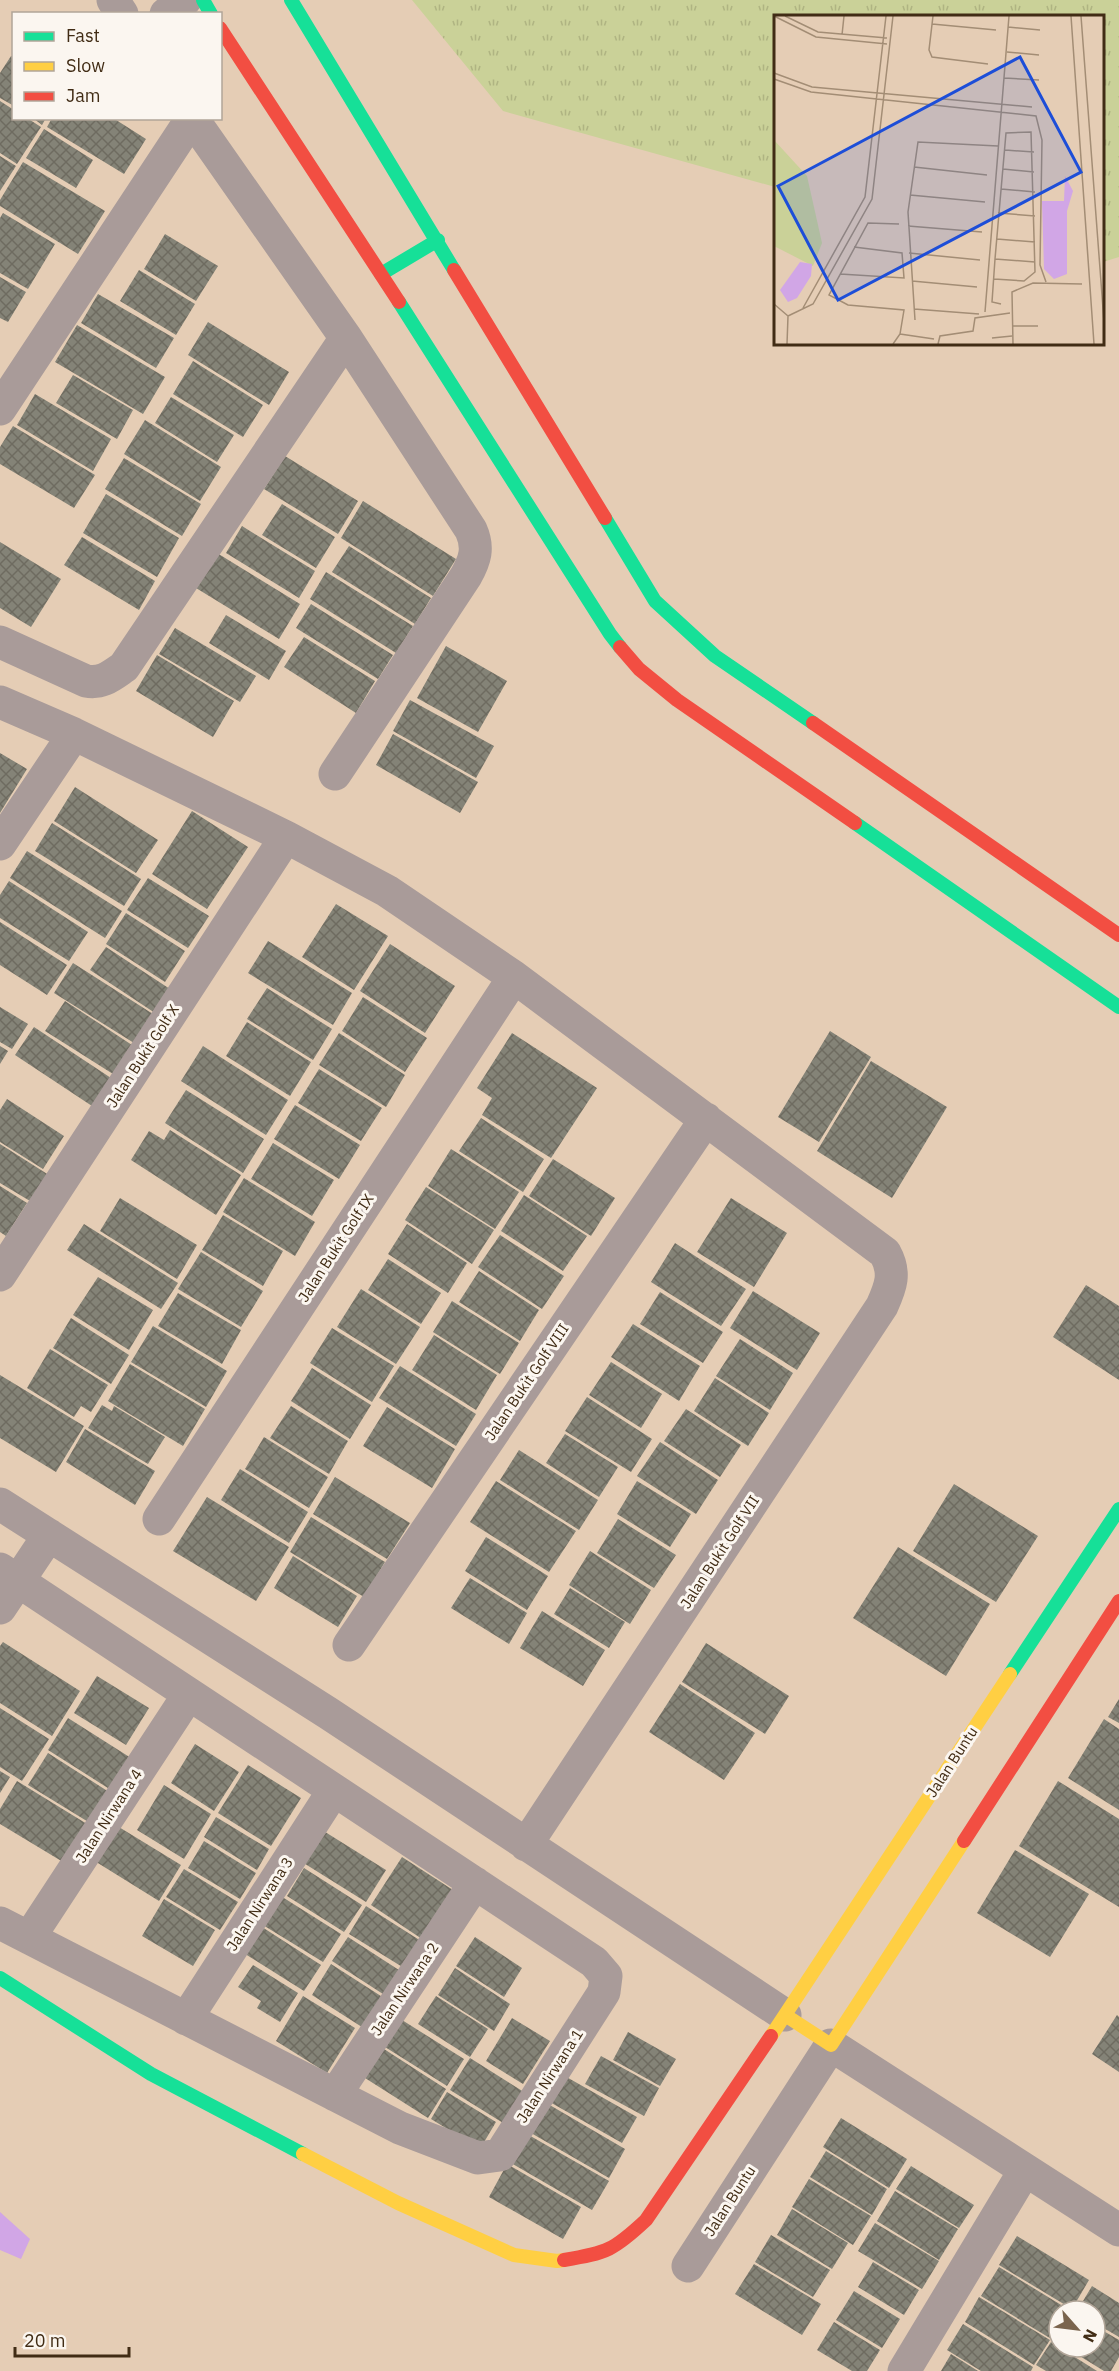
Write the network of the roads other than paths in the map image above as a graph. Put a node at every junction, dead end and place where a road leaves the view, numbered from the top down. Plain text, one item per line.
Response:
1 (185, 0) edge
2 (291, 0) edge
3 (169, 12) edge
4 (222, 31) edge
5 (191, 120) edge
6 (193, 120) edge
7 (438, 240) junction
8 (381, 274) junction
9 (346, 338) junction
10 (0, 409) edge
11 (0, 642) edge
12 (0, 702) edge
13 (74, 734) junction
14 (335, 774) dead end
15 (286, 837) junction
16 (0, 844) edge
17 (1119, 935) edge
18 (514, 976) junction
19 (1119, 1007) edge
20 (706, 1119) junction
21 (0, 1275) edge
22 (0, 1504) edge
23 (1119, 1509) edge
24 (159, 1519) dead end
25 (49, 1535) junction
26 (9, 1575) edge
27 (1119, 1601) edge
28 (0, 1608) edge
29 (349, 1645) dead end
30 (189, 1694) junction
31 (334, 1790) junction
32 (526, 1845) junction
33 (475, 1883) junction
34 (0, 1923) edge
35 (29, 1938) junction
36 (0, 1978) edge
37 (785, 2015) junction
38 (186, 2019) junction
39 (831, 2045) junction
40 (335, 2095) junction
41 (1025, 2170) junction
42 (1119, 2230) edge
43 (688, 2266) dead end
44 (904, 2371) edge

1 - 3 street
2 - 7 street
4 - 8 street
5 - 10 street
6 - 9 street
7 - 8 street
7 - 17 street
8 - 19 street
9 - 11 street
9 - 14 street
12 - 13 street
13 - 15 street
13 - 16 street
15 - 18 street
15 - 21 street, Jalan Bukit Golf X
18 - 20 street
18 - 24 street, Jalan Bukit Golf IX
20 - 29 street, Jalan Bukit Golf VIII
20 - 32 street, Jalan Bukit Golf VII
22 - 25 street
23 - 37 street, Jalan Buntu
25 - 26 street
25 - 32 street
26 - 28 street
26 - 30 street
27 - 39 street, Jalan Buntu
30 - 31 street
30 - 35 street, Jalan Nirwana 4
31 - 33 street
31 - 38 street, Jalan Nirwana 3
32 - 37 street
33 - 40 street, Jalan Nirwana 2
33 - 40 street, Jalan Nirwana 1
34 - 35 street
35 - 38 street
36 - 37 street, Jalan Buntu
37 - 39 street
38 - 40 street
39 - 41 street
39 - 43 street, Jalan Buntu
41 - 42 street
41 - 44 street

